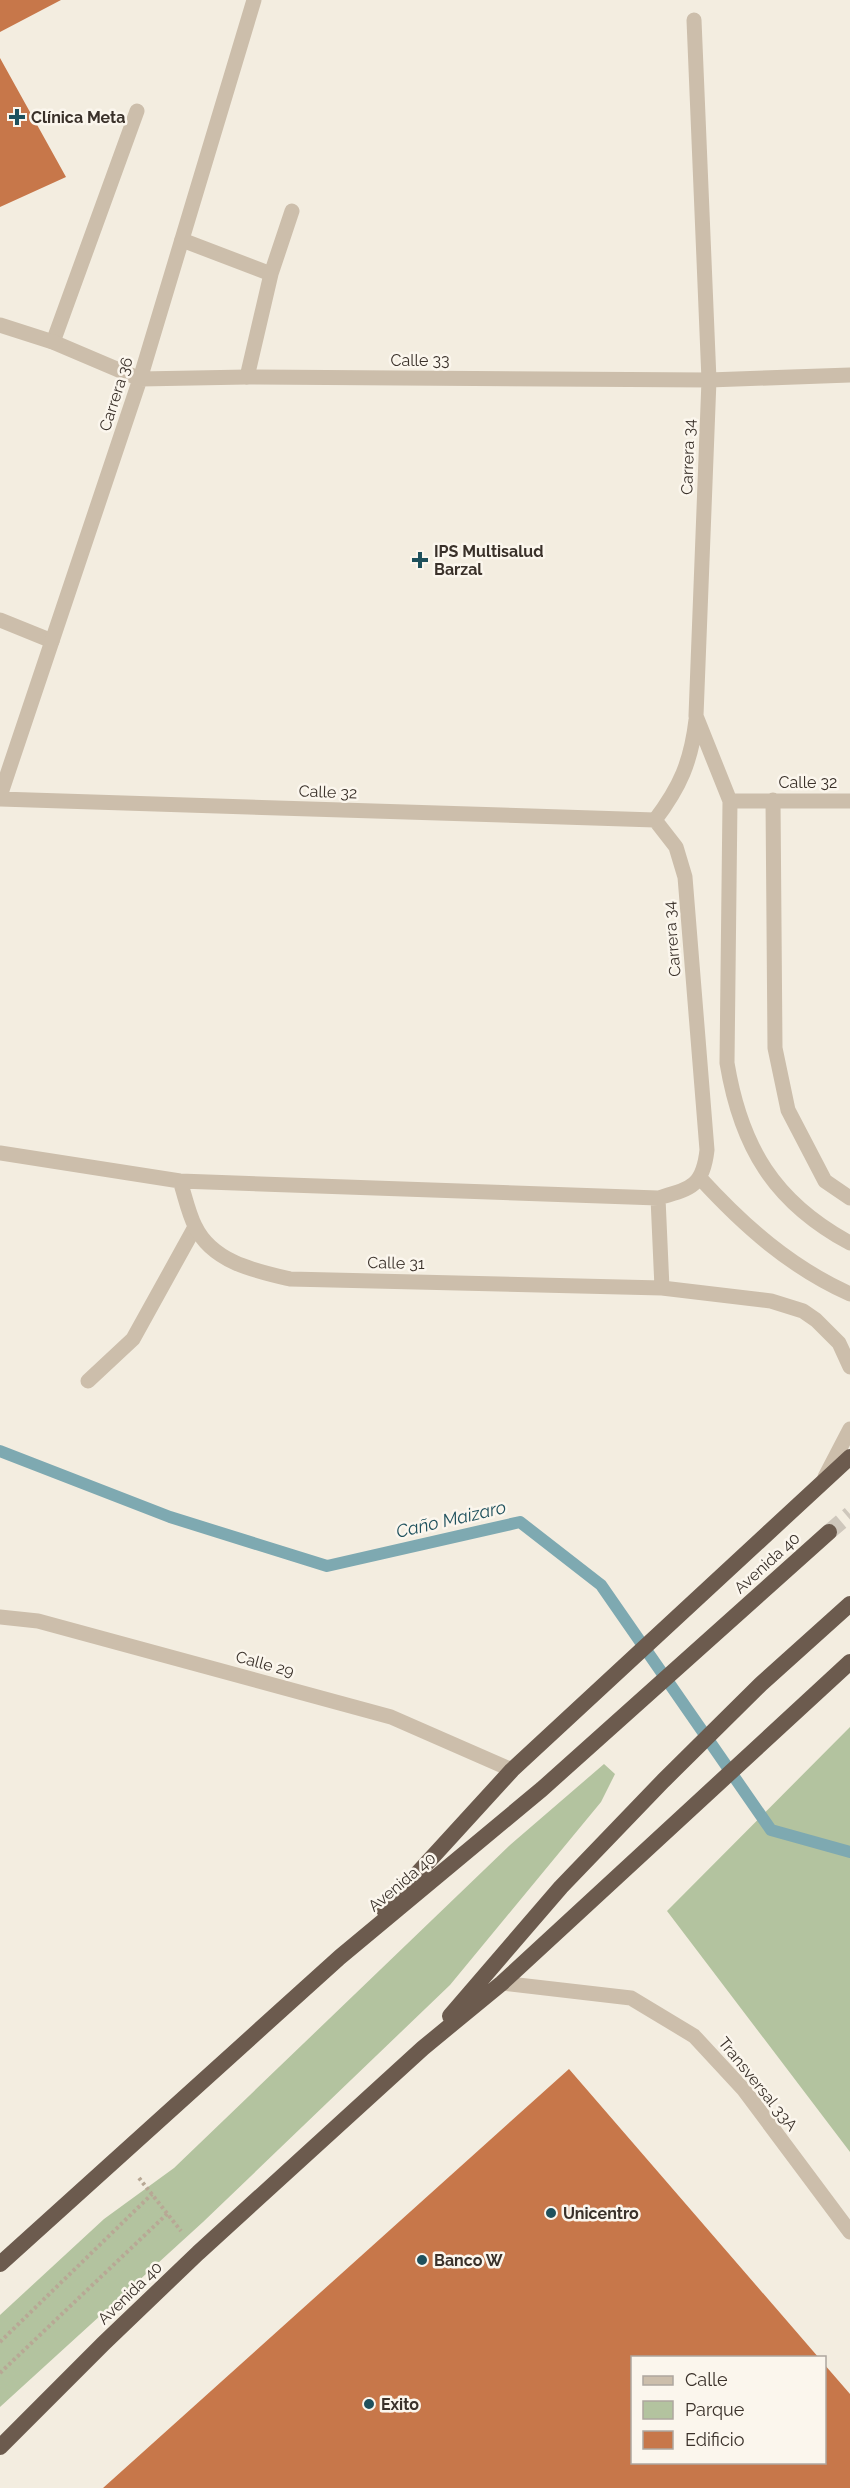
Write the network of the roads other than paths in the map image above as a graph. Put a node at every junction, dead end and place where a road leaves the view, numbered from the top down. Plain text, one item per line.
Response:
1 (254, 0) edge
2 (694, 20) dead end
3 (137, 111) dead end
4 (292, 211) dead end
5 (182, 240) junction
6 (271, 274) junction
7 (0, 325) edge
8 (53, 342) junction
9 (850, 375) edge
10 (248, 377) junction
11 (140, 379) junction
12 (709, 380) junction
13 (0, 620) edge
14 (52, 641) junction
15 (696, 716) junction
16 (0, 798) edge
17 (773, 800) junction
18 (730, 801) junction
19 (850, 801) edge
20 (654, 820) junction
21 (0, 1153) edge
22 (700, 1178) junction
23 (180, 1181) junction
24 (658, 1198) junction
25 (850, 1198) edge
26 (195, 1227) junction
27 (850, 1243) edge
28 (662, 1288) junction
29 (850, 1294) edge
30 (850, 1367) edge
31 (88, 1381) dead end
32 (850, 1429) edge
33 (850, 1457) edge
34 (822, 1484) junction
35 (829, 1532) tunnel mouth
36 (850, 1604) edge
37 (0, 1617) edge
38 (850, 1662) edge
39 (512, 1770) junction
40 (340, 1957) junction
41 (502, 1983) junction
42 (423, 2048) junction
43 (850, 2232) edge
44 (3, 2256) edge
45 (0, 2447) edge

1 - 5 street, Carrera 36
2 - 12 street, Carrera 34
3 - 8 street
4 - 6 street
5 - 6 street
5 - 11 street, Carrera 36
6 - 10 street
7 - 8 street, Calle 33
8 - 11 street, Calle 33
9 - 12 street, Calle 33
10 - 11 street, Calle 33
10 - 12 street, Calle 33
11 - 14 street, Carrera 36
12 - 15 street, Carrera 34
13 - 14 street
14 - 16 street, Carrera 36
15 - 18 street, Carrera 34
15 - 20 street, Carrera 34
16 - 20 street, Calle 32
17 - 18 street, Calle 32
17 - 19 street, Calle 32
17 - 25 street
18 - 27 street
20 - 22 street, Carrera 34
21 - 23 street
22 - 24 street
22 - 29 street
23 - 24 street
23 - 26 street, Calle 31
24 - 28 street
26 - 28 street, Calle 31
26 - 31 street
28 - 30 street, Calle 31
32 - 34 street
33 - 34 highway
34 - 39 highway
35 - 40 highway, Avenida 40
36 - 42 highway, Avenida 40
37 - 39 street, Calle 29
38 - 41 highway, Avenida 40
39 - 40 highway
40 - 44 highway, Avenida 40
41 - 42 highway, Avenida 40
41 - 43 street, Transversal 33A
42 - 45 highway, Avenida 40

